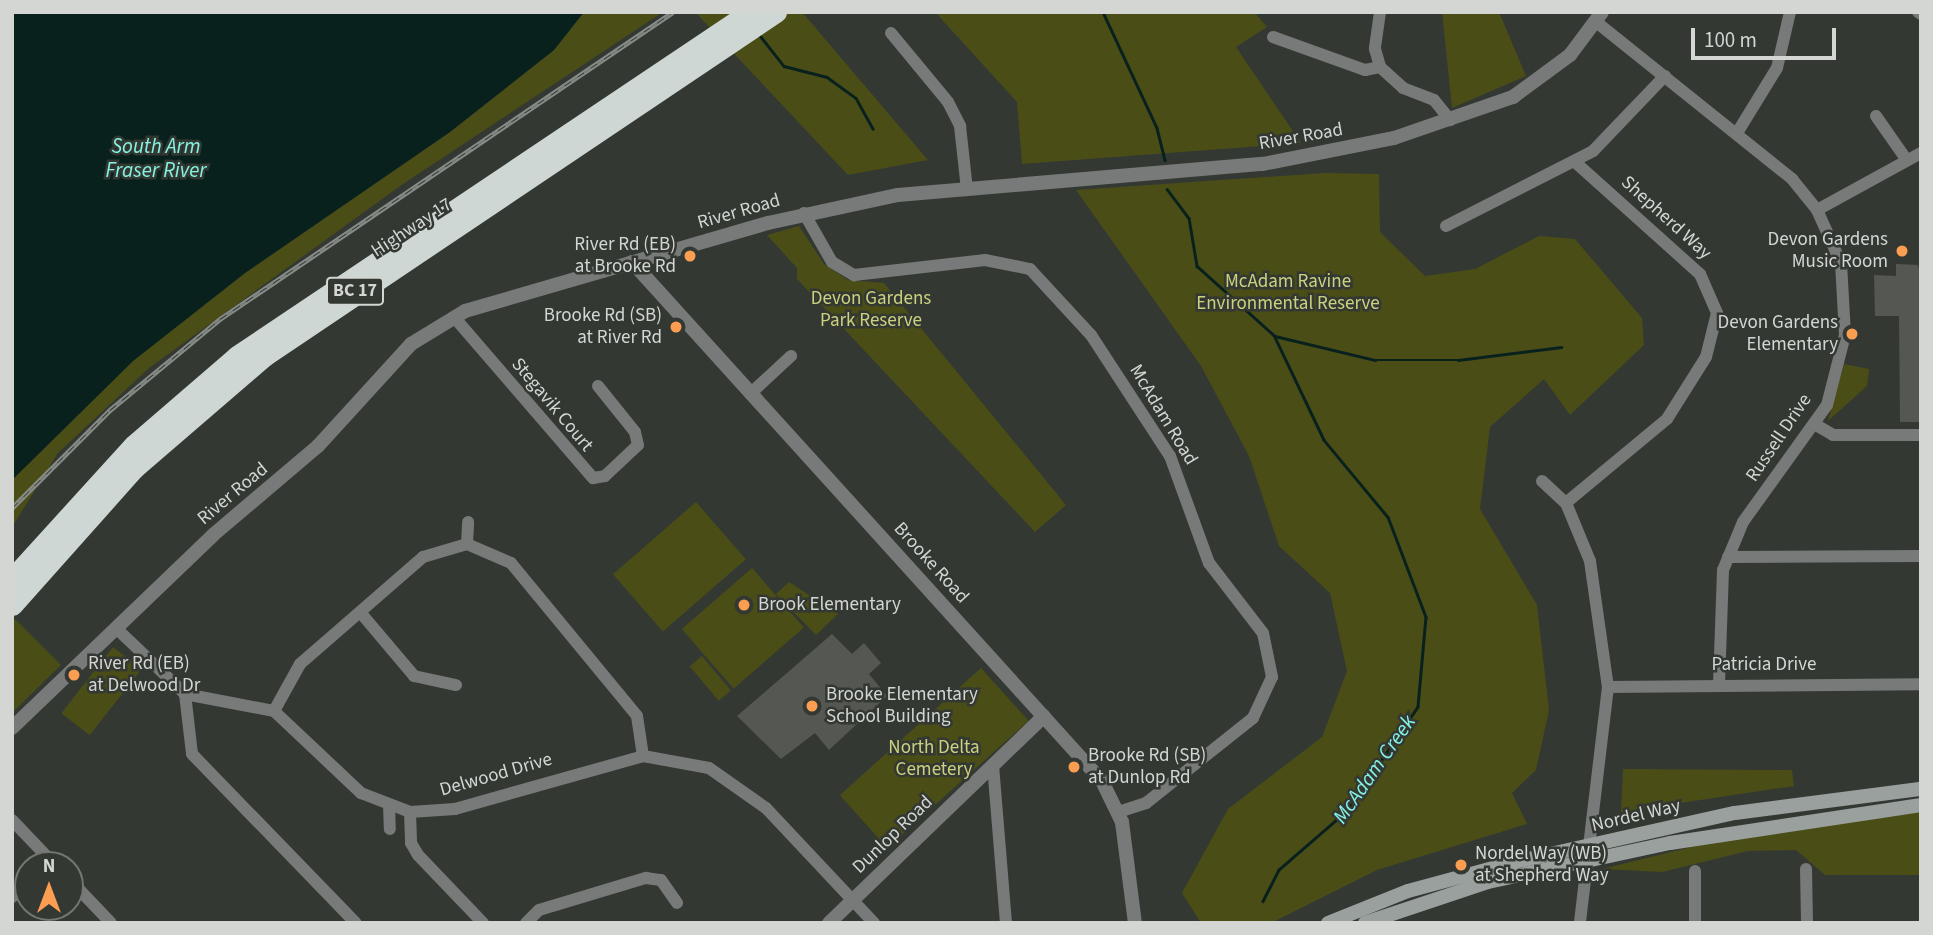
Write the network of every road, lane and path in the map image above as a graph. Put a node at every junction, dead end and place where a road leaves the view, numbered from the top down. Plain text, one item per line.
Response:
1 (1380, 12) edge
2 (1790, 12) edge
3 (765, 15) edge
4 (1598, 17) edge
5 (738, 31) junction
6 (891, 33) dead end
7 (1273, 37) dead end
8 (1380, 67) junction
9 (1665, 76) junction
10 (1876, 116) dead end
11 (1450, 120) junction
12 (1737, 133) junction
13 (1921, 153) edge
14 (1906, 159) junction
15 (1575, 162) junction
16 (967, 189) junction
17 (1818, 210) junction
18 (804, 213) junction
19 (1447, 226) dead end
20 (632, 262) junction
21 (454, 317) junction
22 (792, 356) dead end
23 (598, 386) dead end
24 (750, 394) junction
25 (1816, 425) junction
26 (1921, 435) edge
27 (1542, 481) dead end
28 (1566, 503) junction
29 (468, 522) dead end
30 (467, 544) junction
31 (1921, 556) edge
32 (1728, 557) junction
33 (12, 579) edge
34 (12, 604) edge
35 (360, 612) junction
36 (116, 628) junction
37 (1719, 684) junction
38 (1921, 684) edge
39 (456, 685) dead end
40 (1608, 687) junction
41 (186, 694) junction
42 (274, 711) junction
43 (1044, 716) junction
44 (12, 728) edge
45 (643, 756) junction
46 (993, 765) junction
47 (1921, 789) edge
48 (389, 805) junction
49 (1921, 805) edge
50 (410, 812) junction
51 (1118, 812) junction
52 (12, 820) edge
53 (390, 830) dead end
54 (1590, 846) junction
55 (39, 851) edge
56 (1587, 861) junction
57 (1806, 869) dead end
58 (1695, 871) dead end
59 (84, 895) edge
60 (855, 897) junction
61 (677, 903) dead end
62 (111, 923) edge
63 (356, 923) edge
64 (483, 923) edge
65 (526, 923) edge
66 (829, 923) edge
67 (874, 923) edge
68 (1006, 923) edge
69 (1135, 923) edge
70 (1328, 923) edge
71 (1365, 923) edge
72 (1580, 923) edge
73 (1695, 923) edge
74 (1807, 923) edge

1 - 8 street
2 - 12 street
3 - 5 highway, Highway 17 / BC 17
4 - 9 street, Russell Drive
4 - 11 street, River Road
5 - 33 highway, Highway 17 / BC 17
5 - 34 highway, Highway 17 / BC 17
6 - 16 street
7 - 8 street
8 - 11 street
9 - 12 street, Russell Drive
9 - 15 street
10 - 14 street
11 - 16 street, River Road
12 - 17 street, Russell Drive
13 - 14 street
14 - 17 street
15 - 19 street
15 - 28 street, Shepherd Way
16 - 18 street, River Road
17 - 25 street, Russell Drive
18 - 20 street, River Road
18 - 51 street, McAdam Road
20 - 21 street, River Road
20 - 24 street, Brooke Road
21 - 23 street, Stegavik Court
21 - 36 street, River Road
22 - 24 street
24 - 43 street, Brooke Road
25 - 26 street
25 - 32 street, Russell Drive
27 - 28 street
28 - 40 street
29 - 30 street
30 - 35 street
30 - 45 street
31 - 32 street
32 - 37 street, Russell Drive
35 - 39 street
35 - 42 street
36 - 41 street
36 - 44 street, River Road
37 - 38 street, Patricia Drive
37 - 40 street, Patricia Drive
40 - 54 street
41 - 42 street
41 - 63 street
42 - 48 street, Delwood Drive
43 - 46 street, Dunlop Road
43 - 51 street, Brooke Road
45 - 50 street, Delwood Drive
45 - 60 street, Delwood Drive
46 - 60 street, Dunlop Road
46 - 68 street
47 - 54 main road, Nordel Way
48 - 50 street, Delwood Drive
48 - 53 street
49 - 56 main road, Nordel Way
50 - 64 street
51 - 69 street, Brooke Road
52 - 55 street
54 - 56 street
54 - 70 main road, Nordel Way
56 - 71 main road, Nordel Way
56 - 72 street
57 - 74 street
58 - 73 street
59 - 62 street
60 - 66 street, Dunlop Road
60 - 67 street, Delwood Drive
61 - 65 street

